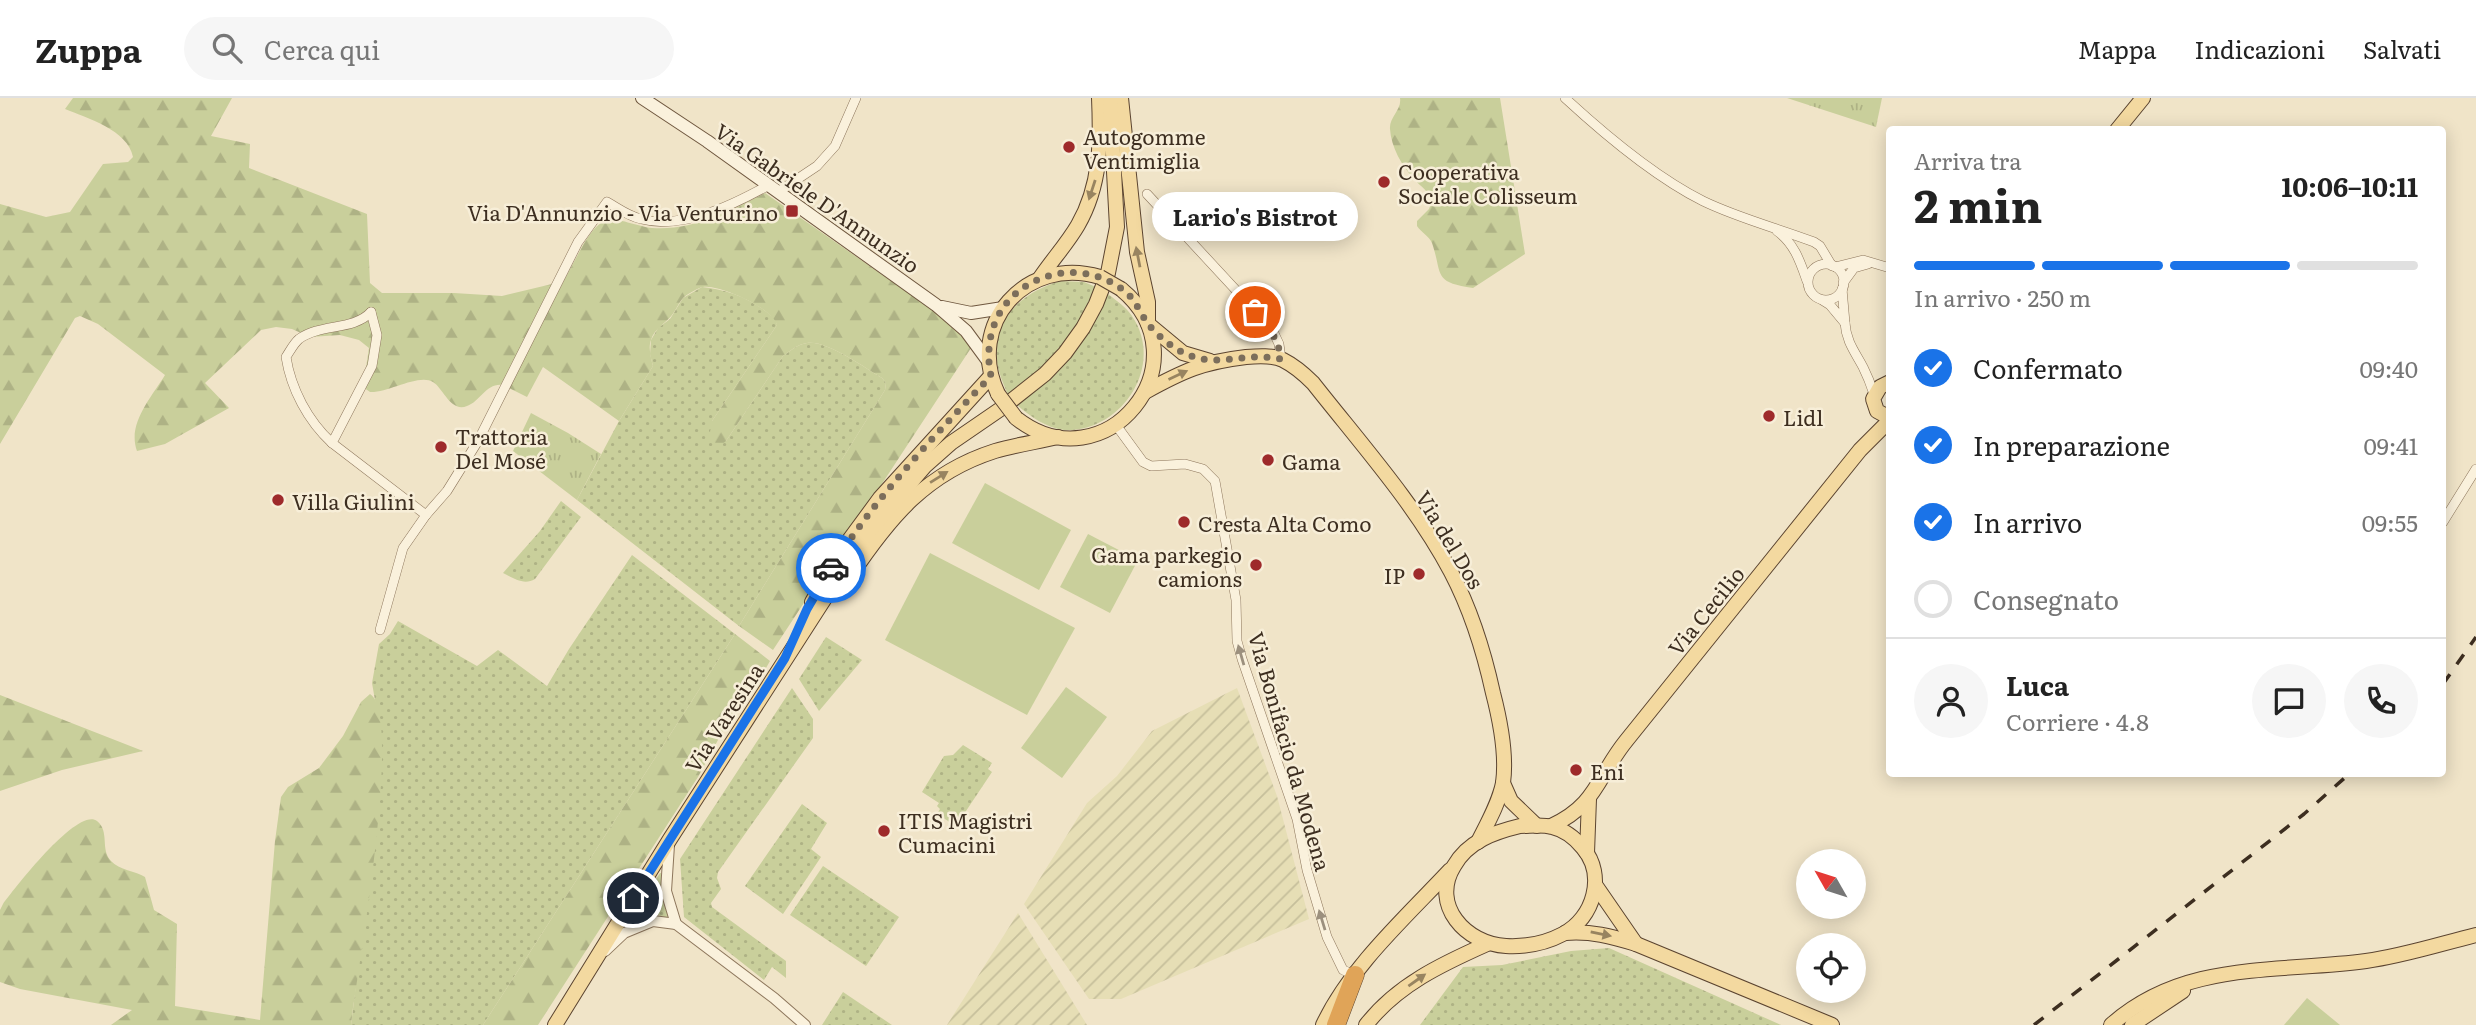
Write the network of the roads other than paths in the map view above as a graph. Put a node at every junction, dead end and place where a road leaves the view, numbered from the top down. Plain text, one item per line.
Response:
1 (642, 98) edge
2 (856, 98) edge
3 (1098, 98) edge
4 (1110, 98) edge
5 (1121, 98) edge
6 (1565, 98) edge
7 (2143, 98) edge
8 (2120, 126) edge
9 (774, 189) junction
10 (1147, 194) dead end
11 (1772, 228) junction
12 (1877, 264) junction
13 (1833, 267) junction
14 (1886, 267) edge
15 (1040, 278) junction
16 (1808, 283) junction
17 (1843, 286) junction
18 (1821, 299) junction
19 (936, 304) junction
20 (1003, 308) junction
21 (1845, 323) junction
22 (1148, 324) junction
23 (1281, 359) junction
24 (1212, 361) junction
25 (990, 368) junction
26 (1863, 368) junction
27 (1886, 381) edge
28 (1886, 384) edge
29 (1145, 392) junction
30 (1875, 401) junction
31 (1886, 417) edge
32 (1886, 423) edge
33 (1115, 425) junction
34 (1058, 437) junction
35 (332, 443) junction
36 (1860, 450) junction
37 (2476, 469) edge
38 (426, 515) junction
39 (2446, 517) edge
40 (380, 630) dead end
41 (785, 658) junction
42 (1503, 783) junction
43 (1589, 799) junction
44 (1544, 826) junction
45 (670, 839) junction
46 (1478, 842) junction
47 (1587, 852) junction
48 (1453, 866) junction
49 (1596, 886) junction
50 (633, 898) junction
51 (653, 921) junction
52 (677, 924) junction
53 (1565, 933) junction
54 (2476, 935) edge
55 (1487, 944) junction
56 (1636, 944) junction
57 (598, 958) junction
58 (1355, 975) junction
59 (2200, 980) junction
60 (555, 1025) edge
61 (805, 1025) edge
62 (1323, 1025) edge
63 (1336, 1025) edge
64 (1366, 1025) edge
65 (1832, 1025) edge
66 (2111, 1025) edge
67 (2132, 1025) edge

1 - 9 main road, Via Gabriele D'Annunzio
2 - 9 street
3 -> 15 main road
4 - 41 main road, Via Varesina
22 -> 5 main road
6 - 11 street
7 - 8 main road
9 - 19 main road, Via Gabriele D'Annunzio
9 - 38 street
10 - 23 street
11 - 13 street
11 - 16 street
12 - 13 street
12 - 14 street
12 - 17 street
13 - 16 street
13 - 17 street
15 - 20 main road
15 - 22 main road, bridge
16 - 18 street
17 - 18 street
17 - 21 street
18 - 21 street
19 - 20 main road, Via Gabriele D'Annunzio
19 - 25 main road, Via Gabriele D'Annunzio
20 - 25 main road
21 - 26 street
22 - 24 main road
22 - 29 main road
23 - 24 main road
23 - 42 main road, Via del Dos
29 -> 24 main road
25 - 34 main road, bridge
25 - 41 main road
26 - 27 street
26 - 30 street
28 - 30 main road
29 - 33 main road
30 - 31 main road
30 - 36 main road, Via Cecilio
32 - 36 main road, Via Cecilio
33 - 34 main road
58 -> 33 street, Via Bonifacio da Modena
41 -> 34 main road
35 - 35 street
35 - 38 street
36 - 43 main road, Via Cecilio
37 - 39 street
38 - 40 street
41 - 45 main road, Via Varesina
42 - 44 main road
42 - 46 main road, Via del Dos
43 - 44 main road, Via Cecilio
43 - 47 main road
44 - 46 main road, Via Cecilio
44 - 47 main road
45 - 50 main road, Via Varesina
45 - 52 street
46 - 48 main road, Via Cecilio
47 - 49 main road
48 - 55 main road
48 - 58 main road, Via Cecilio
49 - 53 main road
49 - 56 main road
50 - 51 street
50 - 57 main road, Via Varesina
51 - 52 street
51 - 57 street
52 - 61 street
53 - 55 main road
53 -> 56 main road
54 - 59 main road
64 -> 55 main road
56 - 65 main road
57 - 60 main road, Via Varesina
58 - 62 main road, Via Cecilio
58 - 63 highway
59 - 66 main road
59 - 67 main road

